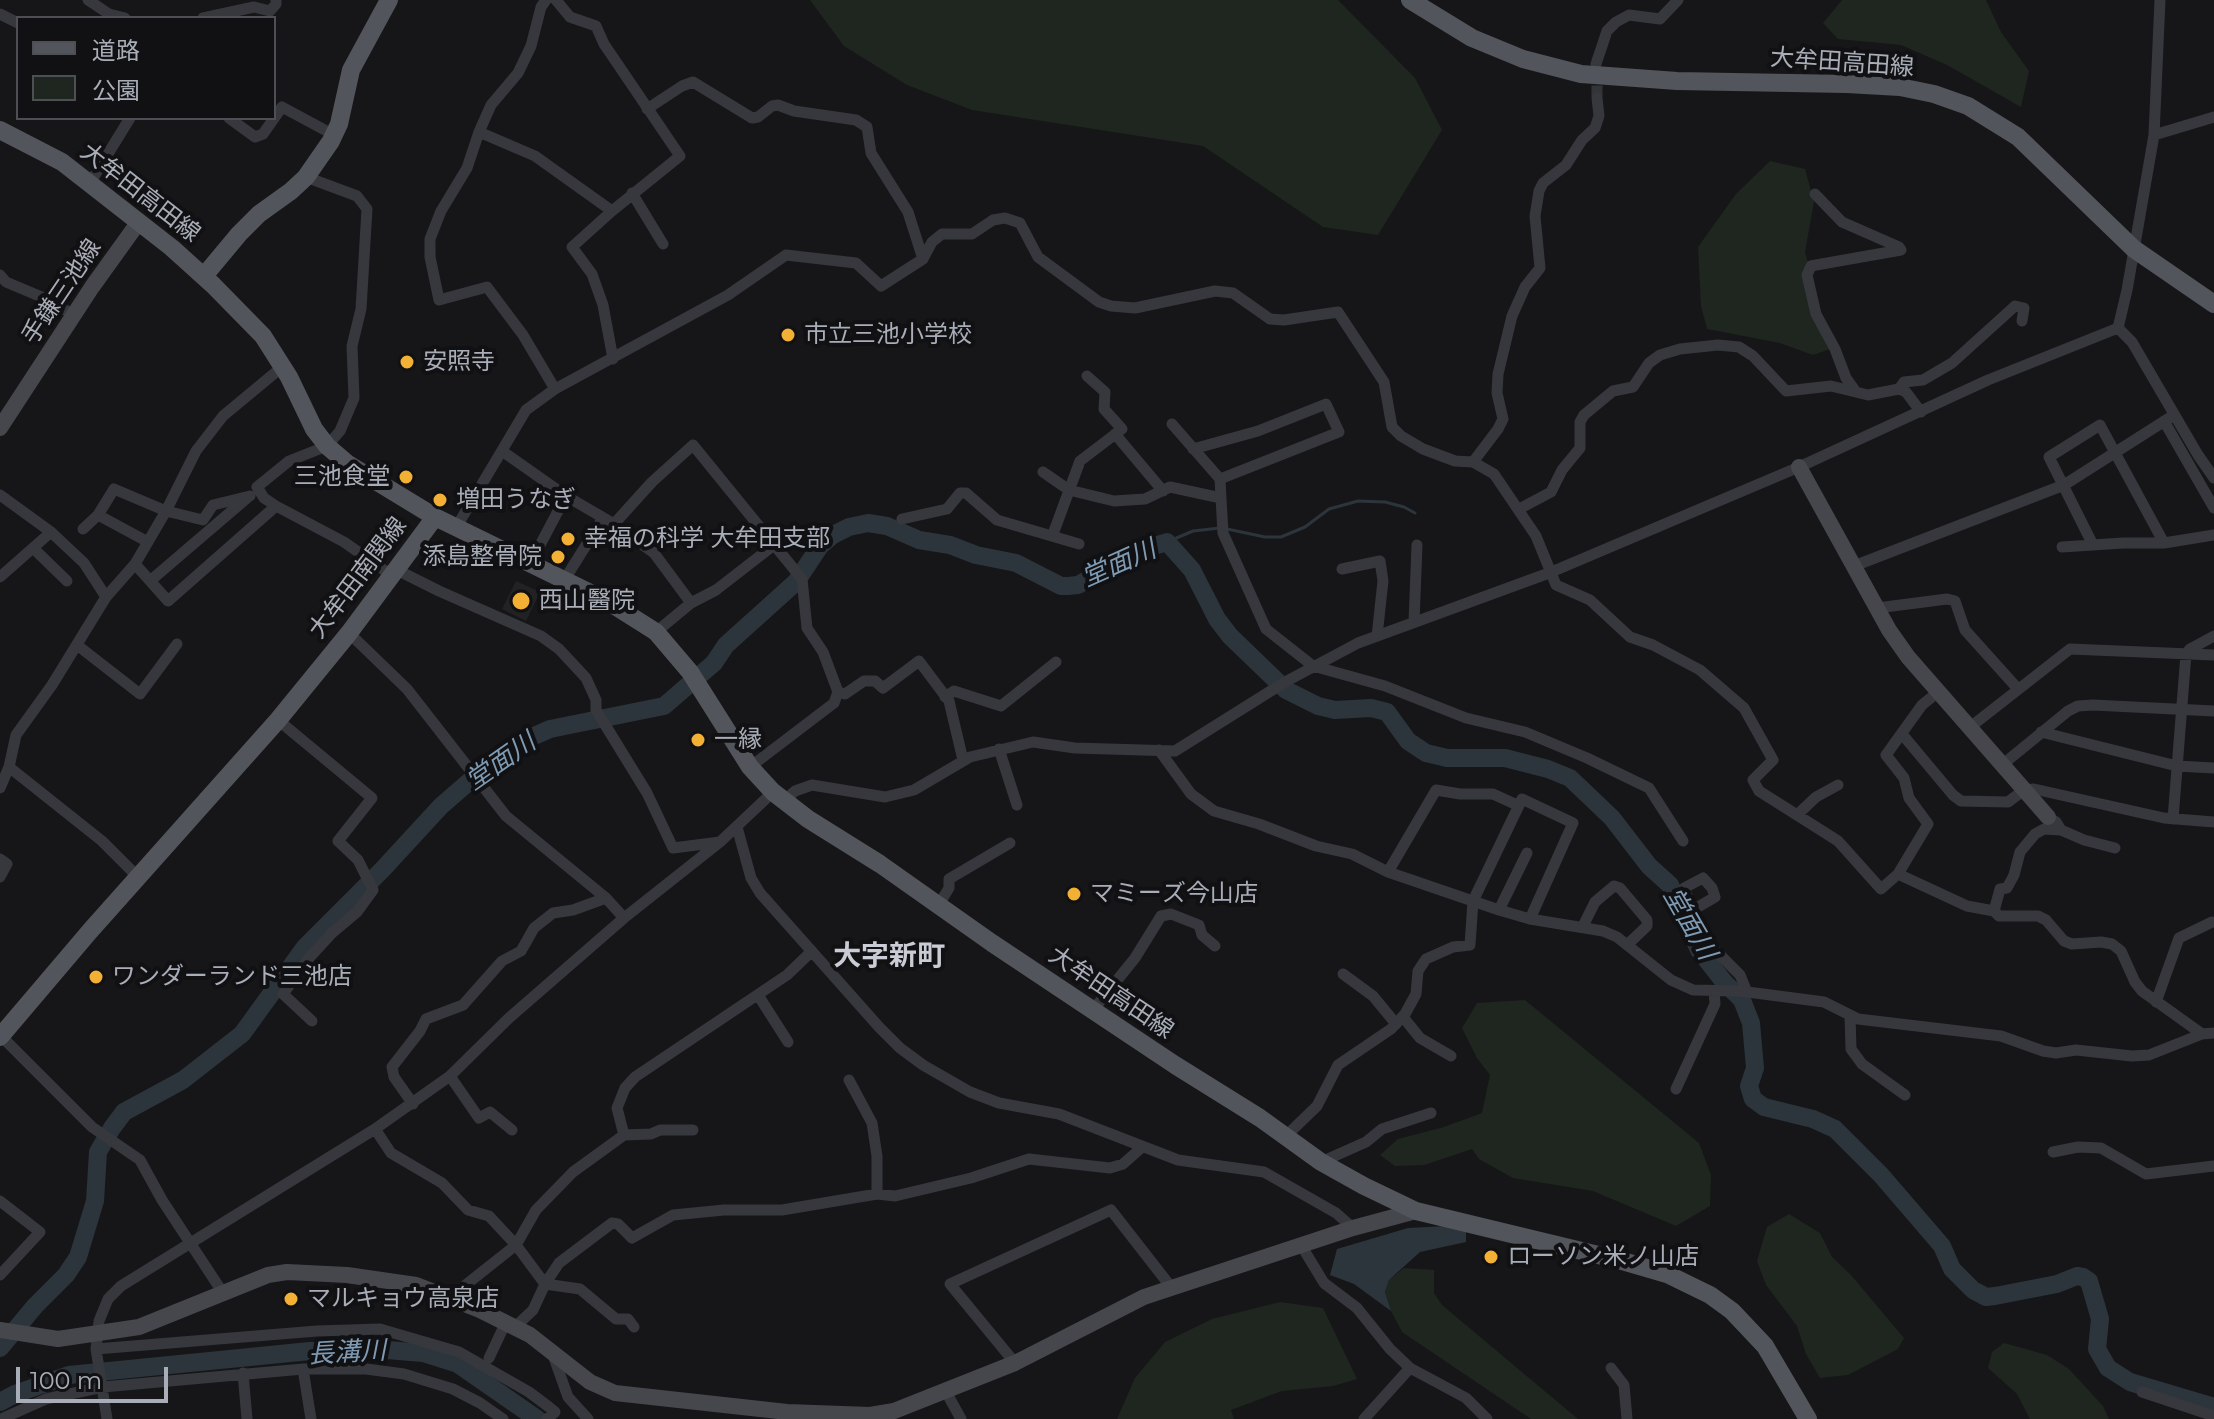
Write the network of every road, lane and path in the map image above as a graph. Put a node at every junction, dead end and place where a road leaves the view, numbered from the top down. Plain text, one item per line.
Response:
1 (88, 0) edge
2 (276, 0) edge
3 (389, 0) edge
4 (546, 0) edge
5 (556, 0) edge
6 (1410, 0) edge
7 (1678, 0) edge
8 (2160, 0) edge
9 (117, 16) edge
10 (212, 16) edge
11 (1596, 64) tunnel mouth
12 (1597, 98) tunnel mouth
13 (278, 104) edge
14 (647, 109) junction
15 (2214, 117) edge
16 (129, 120) edge
17 (232, 120) edge
18 (270, 120) edge
19 (0, 130) edge
20 (479, 132) junction
21 (334, 135) junction
22 (2154, 135) junction
23 (306, 177) junction
24 (90, 183) junction
25 (632, 193) junction
26 (1815, 194) dead end
27 (612, 211) junction
28 (138, 223) junction
29 (663, 244) dead end
30 (923, 259) junction
31 (0, 275) edge
32 (204, 276) junction
33 (2214, 304) edge
34 (74, 315) junction
35 (2022, 321) dead end
36 (2118, 328) junction
37 (613, 359) junction
38 (282, 367) junction
39 (1087, 376) dead end
40 (555, 389) junction
41 (1899, 389) junction
42 (1856, 392) junction
43 (1921, 412) junction
44 (2169, 418) junction
45 (1172, 424) dead end
46 (0, 428) edge
47 (1115, 434) junction
48 (327, 446) junction
49 (1193, 449) junction
50 (502, 451) junction
51 (2117, 452) junction
52 (1473, 462) junction
53 (1799, 467) junction
54 (1043, 472) dead end
55 (2214, 478) edge
56 (1220, 479) junction
57 (2064, 485) junction
58 (1069, 490) junction
59 (1163, 491) junction
60 (253, 492) junction
61 (0, 495) edge
62 (566, 496) junction
63 (1221, 498) junction
64 (276, 506) junction
65 (2214, 508) edge
66 (1519, 509) junction
67 (166, 511) junction
68 (98, 515) junction
69 (435, 517) junction
70 (902, 519) dead end
71 (609, 521) junction
72 (457, 526) junction
73 (83, 529) dead end
74 (51, 532) junction
75 (1053, 534) junction
76 (2214, 535) edge
77 (148, 542) junction
78 (2164, 543) junction
79 (1079, 544) dead end
80 (774, 545) junction
81 (1417, 545) dead end
82 (2093, 545) junction
83 (2062, 547) dead end
84 (33, 548) junction
85 (531, 562) junction
86 (135, 564) junction
87 (1854, 566) junction
88 (1342, 569) dead end
89 (393, 572) junction
90 (1549, 573) junction
91 (0, 577) edge
92 (565, 579) junction
93 (67, 581) dead end
94 (150, 581) junction
95 (106, 597) junction
96 (691, 603) junction
97 (1877, 608) junction
98 (1414, 622) junction
99 (656, 632) junction
100 (349, 633) junction
101 (1377, 636) junction
102 (2214, 636) edge
103 (177, 644) dead end
104 (77, 645) junction
105 (2186, 654) junction
106 (2214, 655) edge
107 (1056, 662) dead end
108 (1313, 666) junction
109 (2018, 689) junction
110 (838, 692) junction
111 (1938, 692) junction
112 (945, 697) junction
113 (2182, 709) junction
114 (2214, 711) edge
115 (278, 720) junction
116 (1969, 728) junction
117 (2041, 732) junction
118 (1902, 734) junction
119 (999, 749) junction
120 (1159, 750) junction
121 (963, 760) junction
122 (2002, 765) junction
123 (2177, 766) junction
124 (9, 767) junction
125 (750, 767) junction
126 (2214, 768) edge
127 (1838, 785) dead end
128 (0, 788) edge
129 (2024, 790) junction
130 (779, 796) junction
131 (1017, 805) dead end
132 (1517, 805) junction
133 (1797, 815) junction
134 (2048, 817) joint
135 (2173, 819) junction
136 (2214, 822) edge
137 (737, 827) junction
138 (2061, 830) junction
139 (1683, 841) dead end
140 (720, 842) junction
141 (1010, 843) dead end
142 (2115, 848) dead end
143 (1527, 853) dead end
144 (0, 859) edge
145 (1388, 872) junction
146 (1898, 874) junction
147 (0, 877) edge
148 (138, 877) junction
149 (606, 898) junction
150 (1473, 901) junction
151 (938, 906) junction
152 (1499, 910) junction
153 (1693, 910) dead end
154 (1994, 911) junction
155 (624, 918) junction
156 (1530, 919) junction
157 (2212, 922) edge
158 (1583, 926) junction
159 (1627, 945) junction
160 (1215, 946) dead end
161 (812, 951) junction
162 (1343, 974) dead end
163 (1720, 991) junction
164 (1744, 992) junction
165 (758, 995) junction
166 (2156, 1002) junction
167 (1093, 1010) junction
168 (1850, 1015) junction
169 (312, 1021) dead end
170 (1400, 1021) junction
171 (2208, 1034) edge
172 (0, 1036) edge
173 (788, 1042) dead end
174 (1451, 1056) dead end
175 (450, 1076) junction
176 (849, 1080) dead end
177 (1676, 1089) dead end
178 (1905, 1095) dead end
179 (413, 1104) junction
180 (1431, 1113) dead end
181 (375, 1129) junction
182 (512, 1130) dead end
183 (693, 1130) dead end
184 (624, 1135) junction
185 (1285, 1137) junction
186 (1140, 1149) dead end
187 (2053, 1152) dead end
188 (1321, 1162) junction
189 (2214, 1166) edge
190 (877, 1194) junction
191 (0, 1201) edge
192 (1416, 1211) junction
193 (1353, 1228) junction
194 (191, 1244) junction
195 (516, 1245) junction
196 (1301, 1245) junction
197 (0, 1275) edge
198 (545, 1284) junction
199 (1171, 1287) junction
200 (223, 1293) junction
201 (456, 1300) junction
202 (510, 1324) junction
203 (634, 1327) dead end
204 (0, 1330) edge
205 (97, 1340) junction
206 (553, 1355) junction
207 (489, 1358) dead end
208 (1015, 1363) junction
209 (1410, 1368) junction
210 (1611, 1368) dead end
211 (303, 1369) junction
212 (243, 1373) junction
213 (103, 1387) junction
214 (945, 1390) junction
215 (2142, 1392) dead end
216 (551, 1415) edge
217 (2214, 1416) edge
218 (832, 1417) edge
219 (3, 1418) edge
220 (107, 1419) edge
221 (247, 1419) edge
222 (311, 1419) edge
223 (503, 1419) edge
224 (588, 1419) edge
225 (961, 1419) edge
226 (1364, 1419) edge
227 (1487, 1419) edge
228 (1627, 1419) edge
229 (1808, 1419) edge

1 - 9 street
2 - 10 street
3 - 21 main road
4 - 20 street
5 - 14 street
6 - 33 main road, 大牟田高田線
7 - 11 street
8 - 22 street
12 - 52 street
13 - 21 street
14 - 25 street
14 - 30 street
15 - 22 street
16 - 24 street
17 - 18 street
19 - 24 main road, 大牟田高田線
20 - 27 street
20 - 40 street
21 - 23 main road
22 - 36 street
23 - 32 main road
23 - 48 street
24 - 28 main road, 大牟田高田線
25 - 27 street
25 - 29 street
26 - 42 street
27 - 37 street
28 - 32 main road, 大牟田高田線
28 - 34 street, 手鎌三池線
30 - 37 street
30 - 52 street
31 - 34 street
32 - 38 main road, 大牟田南関線
34 - 46 street, 手鎌三池線
35 - 41 street
36 - 43 street
36 - 44 street
37 - 40 street
38 - 48 main road, 大牟田南関線
38 - 67 street
39 - 47 street
40 - 50 street
41 - 42 street
41 - 43 street
42 - 66 street
43 - 53 street
44 - 51 street
44 - 55 street
44 - 65 street
45 - 49 street
47 - 58 street
47 - 59 street
48 - 60 street
48 - 69 main road, 大牟田南関線
49 - 56 street
49 - 56 street
50 - 62 street
50 - 72 street
51 - 57 street
51 - 57 street
51 - 78 street
52 - 66 street
53 - 87 street
53 - 90 street
54 - 58 street
56 - 63 street
57 - 82 street
57 - 87 street
58 - 59 street
58 - 75 street
59 - 63 street
60 - 64 street
60 - 67 street
60 - 94 street
61 - 74 street
62 - 71 street
62 - 85 street
63 - 108 street
64 - 89 street
64 - 94 street
66 - 90 street
67 - 68 street
67 - 77 street
68 - 73 street
68 - 77 street
69 - 72 main road, 大牟田高田線
69 - 89 main road, 大牟田南関線
70 - 75 street
71 - 80 street
71 - 92 street
71 - 96 street
72 - 85 main road, 大牟田高田線
74 - 84 street
74 - 95 street
75 - 79 street
76 - 78 street
77 - 86 street
78 - 82 street
80 - 96 street
80 - 110 street
81 - 98 street
82 - 83 street
84 - 91 street
84 - 93 street
85 - 92 main road, 大牟田高田線
86 - 94 street
86 - 95 street
87 - 97 street
88 - 101 street
89 - 100 main road, 大牟田南関線
89 - 140 street
90 - 98 street
90 - 133 street
92 - 99 main road, 大牟田高田線
95 - 104 street
96 - 99 street
97 - 109 street
97 - 111 street
98 - 101 street
99 - 125 main road, 大牟田高田線
100 - 115 main road, 大牟田南関線
100 - 149 street
101 - 108 street
102 - 105 street
103 - 104 street
104 - 124 street
105 - 106 street
105 - 109 street
105 - 113 street
107 - 112 street
108 - 120 street
108 - 139 street
109 - 116 street
110 - 112 street
110 - 125 street
111 - 116 street
111 - 118 street
112 - 121 street
113 - 114 street
113 - 117 street
113 - 123 street
115 - 148 main road, 大牟田南関線
115 - 169 street
116 - 122 street
117 - 122 street
117 - 123 street
118 - 129 street
118 - 146 street
119 - 120 street
119 - 121 street
119 - 131 street
120 - 145 street
121 - 130 street
122 - 129 street
123 - 126 street
123 - 135 street
124 - 128 street
124 - 148 street
125 - 130 main road, 大牟田高田線
127 - 133 street
129 - 134 street
129 - 135 street
130 - 137 street
130 - 151 main road, 大牟田高田線
132 - 145 street
132 - 150 street
132 - 156 street
133 - 146 street
134 - 138 street
135 - 136 street
137 - 140 street
137 - 161 street
138 - 142 street
138 - 154 street
140 - 155 street
141 - 151 street
143 - 152 street
144 - 147 street
145 - 150 street
146 - 154 street
148 - 172 main road, 大牟田南関線
149 - 155 street
149 - 179 street
150 - 152 street
150 - 170 street
151 - 167 main road, 大牟田高田線
152 - 156 street
153 - 164 street
154 - 166 street
155 - 175 street
156 - 158 street
157 - 166 street
158 - 159 street
158 - 159 street
159 - 163 street
160 - 167 street
161 - 165 street
161 - 193 street
162 - 170 street
163 - 164 street
163 - 177 street
164 - 168 street
165 - 173 street
165 - 184 street
166 - 171 street
167 - 185 main road, 大牟田高田線
168 - 171 street
168 - 178 street
170 - 174 street
170 - 185 street
172 - 194 street
175 - 179 street
175 - 182 street
176 - 190 street
179 - 181 street
180 - 188 street
181 - 194 street
181 - 195 street
183 - 184 street
184 - 195 street
185 - 188 main road, 大牟田高田線
186 - 190 street
187 - 189 street
188 - 192 main road, 大牟田高田線
190 - 198 street
191 - 197 street
192 - 193 street
192 - 229 main road, 大牟田高田線
193 - 196 street
194 - 200 street
194 - 205 street
195 - 198 street
195 - 201 street
196 - 199 street
196 - 209 street
198 - 202 street
198 - 203 street
199 - 208 street
199 - 208 street
200 - 201 street
200 - 205 street
201 - 202 street
202 - 206 street
202 - 207 street
204 - 205 street
205 - 213 street
205 - 216 street
206 - 218 street
206 - 224 street
208 - 214 street
209 - 226 street
209 - 227 street
210 - 228 street
211 - 212 street
211 - 222 street
211 - 223 street
212 - 213 street
212 - 221 street
213 - 219 street
213 - 220 street
214 - 218 street
214 - 225 street
215 - 217 street

